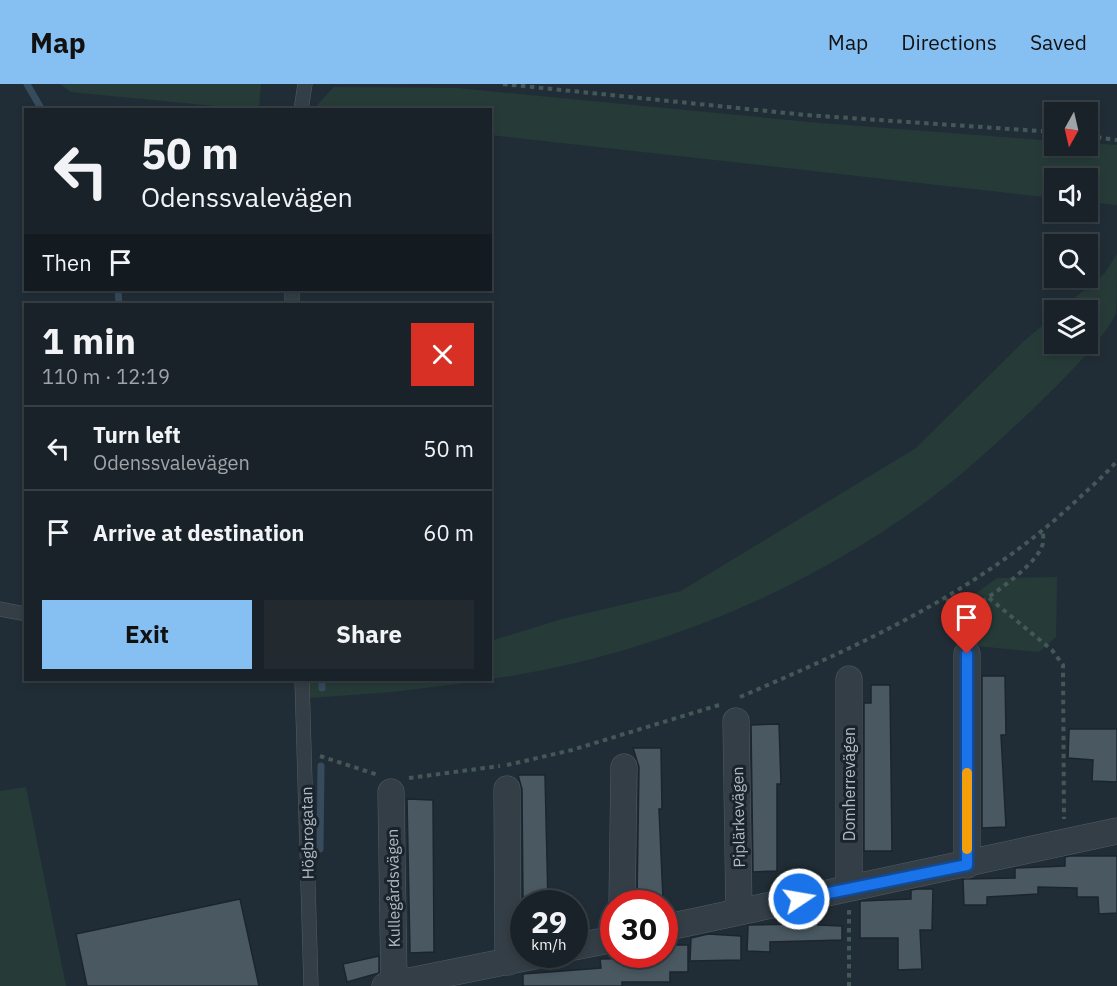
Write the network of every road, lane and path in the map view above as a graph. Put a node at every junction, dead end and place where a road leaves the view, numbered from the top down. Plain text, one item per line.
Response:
1 (305, 84) edge
2 (503, 84) edge
3 (301, 108) edge
4 (1044, 131) edge
5 (1098, 137) edge
6 (1117, 140) edge
7 (1117, 461) edge
8 (1044, 531) junction
9 (989, 598) junction
10 (947, 599) junction
11 (0, 609) edge
12 (24, 614) edge
13 (967, 654) dead end
14 (849, 680) dead end
15 (302, 681) edge
16 (731, 708) junction
17 (305, 752) junction
18 (624, 767) dead end
19 (392, 786) junction
20 (507, 789) dead end
21 (1117, 831) edge
22 (1064, 843) junction
23 (967, 865) junction
24 (849, 888) junction
25 (622, 890) edge
26 (739, 912) junction
27 (678, 925) edge
28 (508, 962) joint
29 (390, 985) edge
30 (311, 986) edge
31 (849, 986) edge

1 - 3 lane
2 - 4 path
5 - 6 path
7 - 8 path
8 - 9 path
8 - 10 path
9 - 10 path
9 - 22 path
10 - 16 path
11 - 12 lane
13 - 23 street
14 - 24 street, Domherrevägen
15 - 17 lane, Högbrogatan
16 - 19 path
16 - 26 street, Piplärkevägen
17 - 19 path
17 - 30 lane, Högbrogatan
18 - 25 street
19 - 29 street, Kullegårdsvägen
20 - 28 street
21 - 22 street
22 - 23 street
23 - 24 street
24 - 26 street
24 - 31 path
26 - 27 street
28 - 29 street, Kullegårdsvägen

